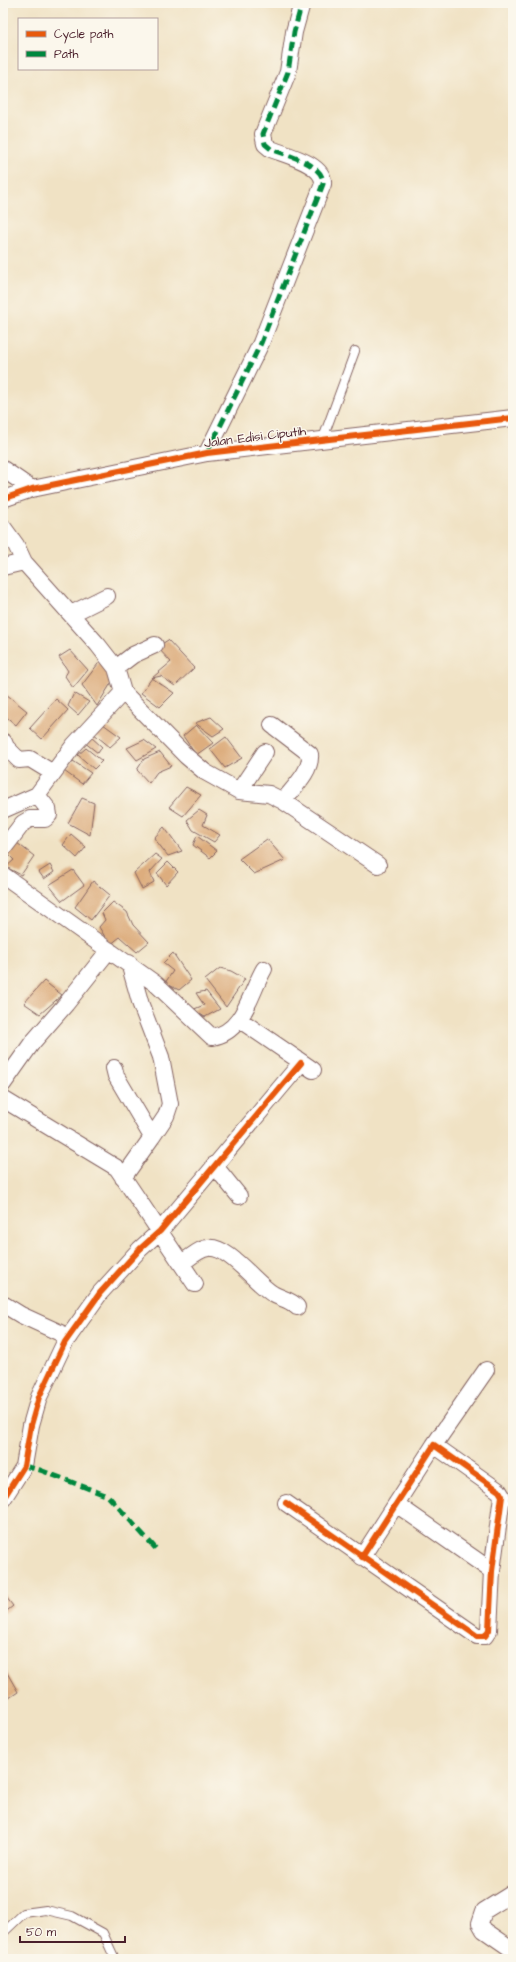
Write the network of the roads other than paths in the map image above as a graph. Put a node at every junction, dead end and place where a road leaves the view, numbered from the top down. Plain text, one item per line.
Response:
1 (302, 3) edge
2 (355, 351) dead end
3 (513, 418) edge
4 (322, 441) junction
5 (207, 453) junction
6 (3, 469) edge
7 (32, 489) junction
8 (3, 498) edge
9 (3, 527) edge
10 (24, 562) junction
11 (3, 567) edge
12 (107, 596) dead end
13 (71, 614) junction
14 (155, 644) dead end
15 (116, 668) junction
16 (122, 692) junction
17 (272, 725) dead end
18 (4, 742) dead end
19 (265, 752) dead end
20 (53, 773) junction
21 (239, 790) junction
22 (37, 796) junction
23 (283, 801) junction
24 (3, 810) edge
25 (3, 849) edge
26 (378, 865) dead end
27 (3, 875) edge
28 (108, 950) junction
29 (129, 963) junction
30 (264, 969) dead end
31 (240, 1020) junction
32 (114, 1068) dead end
33 (3, 1084) edge
34 (3, 1099) edge
35 (152, 1137) junction
36 (214, 1165) junction
37 (123, 1178) junction
38 (239, 1196) dead end
39 (160, 1231) junction
40 (182, 1263) junction
41 (195, 1284) dead end
42 (3, 1304) edge
43 (297, 1307) dead end
44 (69, 1337) junction
45 (486, 1370) dead end
46 (434, 1445) junction
47 (3, 1499) edge
48 (286, 1503) dead end
49 (396, 1504) junction
50 (507, 1513) edge
51 (362, 1557) junction
52 (492, 1571) junction
53 (513, 1893) edge
54 (3, 1933) edge
55 (513, 1950) edge
56 (115, 1959) edge

1 - 5 street
2 - 4 lane
3 - 4 street, Jalan Edisi Ciputih
4 - 5 street, Jalan Edisi Ciputih
5 - 7 street, Jalan Edisi Ciputih
6 - 7 street
7 - 8 street, Jalan Edisi Ciputih
9 - 10 street
10 - 11 street
10 - 13 street
12 - 13 street
13 - 15 street
14 - 15 street
15 - 16 street
16 - 20 street
16 - 21 street
17 - 23 street
18 - 20 street
19 - 21 street
20 - 22 street
21 - 23 street
22 - 24 street
22 - 25 street
23 - 26 street
27 - 28 street
28 - 29 street
28 - 33 street
29 - 31 street
29 - 35 street
30 - 31 street
31 - 36 street
32 - 35 street
34 - 37 street
35 - 37 street
36 - 38 street
36 - 39 street
37 - 39 street
39 - 40 street
39 - 44 street
40 - 41 street
40 - 43 street
42 - 44 street
44 - 47 street
45 - 46 street
46 - 49 street
46 - 50 street
48 - 51 street
49 - 51 street
49 - 52 street
50 - 52 street
51 - 52 street
53 - 55 street
54 - 56 lane

